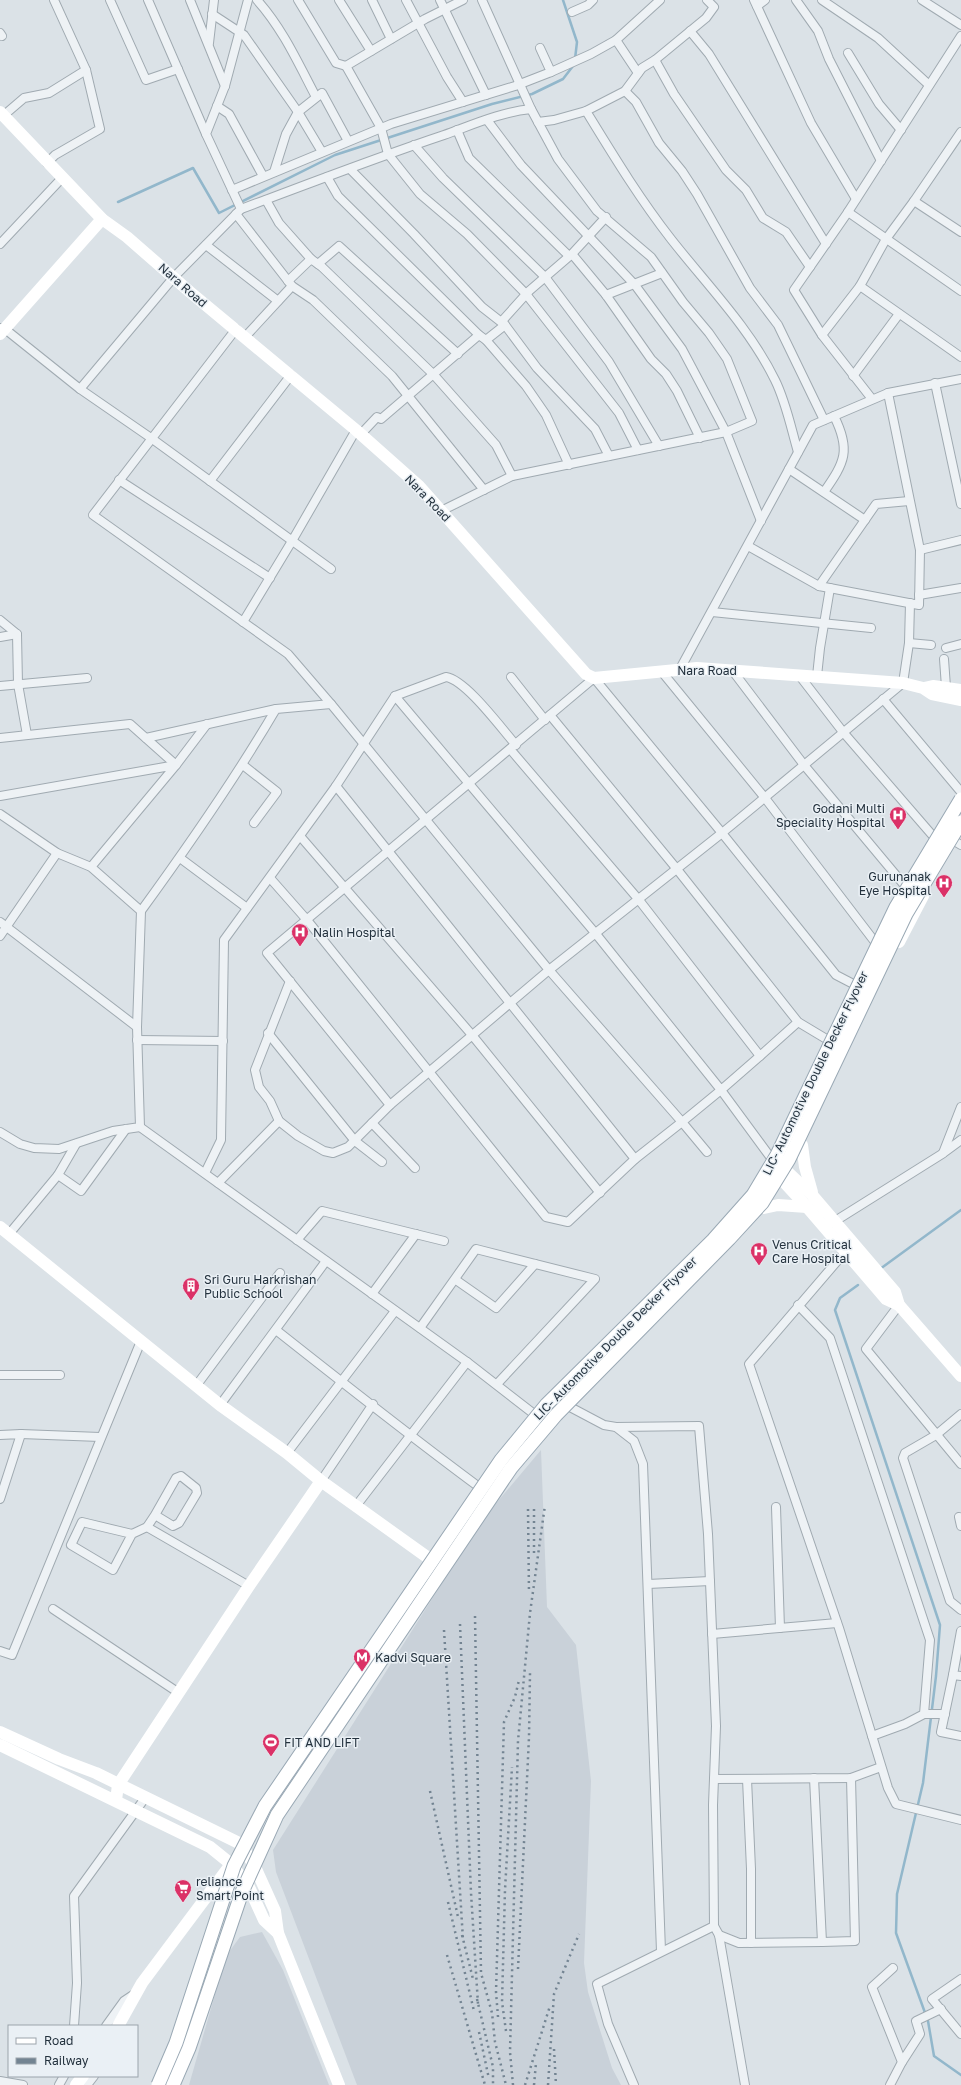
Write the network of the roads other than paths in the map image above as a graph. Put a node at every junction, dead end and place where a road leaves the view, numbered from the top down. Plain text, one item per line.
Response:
1 (54, 0) edge
2 (110, 0) edge
3 (148, 0) edge
4 (190, 0) edge
5 (214, 0) edge
6 (248, 0) edge
7 (257, 0) edge
8 (298, 0) edge
9 (339, 0) edge
10 (372, 0) edge
11 (406, 0) edge
12 (440, 0) edge
13 (463, 0) edge
14 (482, 0) edge
15 (593, 0) edge
16 (660, 0) edge
17 (707, 0) edge
18 (765, 0) edge
19 (796, 0) edge
20 (822, 0) edge
21 (922, 0) edge
22 (756, 3) edge
23 (445, 9) junction
24 (572, 12) dead end
25 (212, 14) junction
26 (418, 23) junction
27 (961, 25) edge
28 (240, 31) junction
29 (690, 31) junction
30 (961, 36) edge
31 (391, 39) junction
32 (616, 40) junction
33 (208, 45) junction
34 (540, 48) dead end
35 (371, 51) junction
36 (848, 53) dead end
37 (655, 60) junction
38 (346, 66) junction
39 (178, 69) junction
40 (86, 70) junction
41 (551, 72) junction
42 (638, 73) junction
43 (520, 84) junction
44 (930, 85) junction
45 (225, 86) junction
46 (625, 91) junction
47 (486, 95) junction
48 (316, 97) junction
49 (463, 102) junction
50 (218, 106) junction
51 (531, 109) junction
52 (586, 111) junction
53 (298, 112) junction
54 (1, 114) edge
55 (487, 120) junction
56 (538, 122) junction
57 (381, 128) junction
58 (457, 130) junction
59 (901, 130) junction
60 (961, 132) edge
61 (206, 134) junction
62 (348, 141) junction
63 (414, 145) junction
64 (322, 152) junction
65 (388, 154) junction
66 (881, 161) junction
67 (47, 163) junction
68 (350, 169) junction
69 (274, 172) junction
70 (263, 176) junction
71 (327, 177) junction
72 (62, 178) junction
73 (232, 191) junction
74 (856, 199) junction
75 (266, 200) junction
76 (914, 201) junction
77 (239, 210) junction
78 (848, 212) junction
79 (606, 217) junction
80 (102, 219) junction
81 (960, 228) edge
82 (588, 236) junction
83 (886, 240) junction
84 (0, 244) edge
85 (826, 244) junction
86 (206, 245) junction
87 (571, 255) junction
88 (315, 261) junction
89 (810, 267) junction
90 (662, 273) junction
91 (174, 277) junction
92 (544, 277) junction
93 (290, 284) junction
94 (634, 285) junction
95 (860, 286) junction
96 (961, 291) edge
97 (526, 294) junction
98 (606, 295) junction
99 (278, 301) junction
100 (898, 314) junction
101 (505, 325) junction
102 (2, 330) edge
103 (240, 333) junction
104 (822, 335) junction
105 (483, 338) junction
106 (458, 354) junction
107 (961, 357) edge
108 (291, 375) junction
109 (434, 375) junction
110 (853, 376) junction
111 (961, 379) edge
112 (935, 383) junction
113 (80, 389) junction
114 (888, 393) junction
115 (410, 395) junction
116 (872, 399) junction
117 (834, 416) junction
118 (824, 420) junction
119 (358, 432) junction
120 (726, 432) junction
121 (151, 438) junction
122 (700, 438) junction
123 (659, 446) junction
124 (638, 450) junction
125 (798, 452) junction
126 (609, 456) junction
127 (568, 465) junction
128 (789, 469) junction
129 (512, 476) junction
130 (119, 480) junction
131 (210, 481) junction
132 (484, 490) junction
133 (824, 492) junction
134 (909, 501) junction
135 (961, 504) edge
136 (441, 511) junction
137 (865, 520) junction
138 (761, 521) junction
139 (961, 540) edge
140 (292, 541) junction
141 (748, 546) junction
142 (920, 550) junction
143 (331, 569) dead end
144 (270, 578) junction
145 (819, 586) junction
146 (830, 588) junction
147 (961, 588) edge
148 (919, 595) junction
149 (910, 603) junction
150 (712, 612) junction
151 (0, 620) edge
152 (243, 622) junction
153 (825, 623) junction
154 (871, 628) dead end
155 (17, 634) junction
156 (0, 637) edge
157 (909, 643) junction
158 (961, 644) edge
159 (931, 645) dead end
160 (946, 648) dead end
161 (944, 659) dead end
162 (680, 669) junction
163 (732, 670) junction
164 (662, 672) junction
165 (799, 675) junction
166 (817, 676) junction
167 (511, 677) dead end
168 (87, 678) dead end
169 (594, 678) junction
170 (903, 683) junction
171 (18, 684) junction
172 (0, 686) edge
173 (923, 688) junction
174 (955, 688) edge
175 (395, 696) junction
176 (883, 699) junction
177 (961, 700) edge
178 (331, 704) junction
179 (276, 708) junction
180 (547, 718) junction
181 (207, 724) junction
182 (843, 732) junction
183 (27, 735) junction
184 (0, 738) edge
185 (146, 738) junction
186 (364, 746) junction
187 (513, 747) junction
188 (176, 765) junction
189 (243, 765) junction
190 (804, 765) junction
191 (469, 785) junction
192 (336, 786) junction
193 (961, 792) edge
194 (0, 796) edge
195 (765, 798) junction
196 (961, 799) edge
197 (0, 814) edge
198 (426, 821) junction
199 (961, 822) edge
200 (254, 824) dead end
201 (722, 833) junction
202 (300, 836) junction
203 (933, 836) junction
204 (959, 840) edge
205 (57, 853) junction
206 (388, 853) junction
207 (180, 858) junction
208 (91, 867) junction
209 (676, 868) junction
210 (270, 878) junction
211 (905, 886) junction
212 (345, 888) junction
213 (639, 900) junction
214 (247, 908) junction
215 (141, 910) junction
216 (307, 920) junction
217 (0, 922) edge
218 (7, 927) junction
219 (596, 934) junction
220 (0, 936) edge
221 (876, 942) junction
222 (549, 970) junction
223 (290, 981) junction
224 (854, 985) junction
225 (874, 995) junction
226 (511, 1003) junction
227 (798, 1022) junction
228 (137, 1027) junction
229 (268, 1033) junction
230 (472, 1035) junction
231 (137, 1040) junction
232 (828, 1040) junction
233 (223, 1041) junction
234 (760, 1056) junction
235 (430, 1072) junction
236 (721, 1090) junction
237 (390, 1105) junction
238 (961, 1107) edge
239 (279, 1121) junction
240 (682, 1122) junction
241 (372, 1123) junction
242 (140, 1127) junction
243 (126, 1129) junction
244 (0, 1132) edge
245 (961, 1140) edge
246 (355, 1141) junction
247 (76, 1144) junction
248 (802, 1145) junction
249 (707, 1152) dead end
250 (942, 1154) junction
251 (771, 1158) junction
252 (635, 1159) junction
253 (382, 1162) dead end
254 (415, 1168) dead end
255 (764, 1170) junction
256 (205, 1173) junction
257 (58, 1175) junction
258 (786, 1176) junction
259 (218, 1183) junction
260 (600, 1193) junction
261 (812, 1195) junction
262 (807, 1207) junction
263 (764, 1208) junction
264 (835, 1221) junction
265 (824, 1227) junction
266 (5, 1230) edge
267 (416, 1234) junction
268 (297, 1240) junction
269 (444, 1241) dead end
270 (845, 1252) junction
271 (326, 1261) junction
272 (535, 1264) junction
273 (280, 1273) dead end
274 (456, 1280) junction
275 (372, 1294) junction
276 (798, 1305) junction
277 (899, 1305) junction
278 (395, 1311) junction
279 (420, 1328) junction
280 (276, 1330) junction
281 (141, 1341) junction
282 (467, 1362) junction
283 (0, 1375) edge
284 (60, 1375) dead end
285 (961, 1376) edge
286 (342, 1382) junction
287 (497, 1384) junction
288 (196, 1386) junction
289 (372, 1404) junction
290 (220, 1405) junction
291 (570, 1407) junction
292 (534, 1414) junction
293 (961, 1414) edge
294 (616, 1427) junction
295 (21, 1434) junction
296 (0, 1435) edge
297 (409, 1435) junction
298 (936, 1435) junction
299 (100, 1437) junction
300 (287, 1453) junction
301 (961, 1464) edge
302 (321, 1481) junction
303 (479, 1487) junction
304 (0, 1499) edge
305 (356, 1506) junction
306 (776, 1507) dead end
307 (154, 1515) junction
308 (148, 1527) junction
309 (132, 1534) junction
310 (429, 1559) junction
311 (448, 1571) junction
312 (710, 1581) junction
313 (648, 1584) junction
314 (249, 1586) junction
315 (53, 1609) dead end
316 (961, 1610) edge
317 (837, 1623) junction
318 (780, 1628) junction
319 (961, 1631) edge
320 (712, 1634) junction
321 (0, 1650) edge
322 (957, 1675) edge
323 (179, 1693) junction
324 (924, 1714) junction
325 (945, 1714) junction
326 (0, 1732) edge
327 (872, 1736) junction
328 (961, 1736) edge
329 (0, 1745) edge
330 (881, 1767) junction
331 (814, 1778) junction
332 (851, 1778) junction
333 (747, 1779) junction
334 (714, 1780) junction
335 (118, 1785) junction
336 (144, 1798) junction
337 (116, 1800) junction
338 (136, 1811) junction
339 (961, 1820) edge
340 (241, 1844) junction
341 (231, 1864) junction
342 (256, 1869) junction
343 (249, 1887) junction
344 (714, 1926) junction
345 (278, 1933) junction
346 (719, 1935) junction
347 (822, 1942) junction
348 (751, 1943) junction
349 (661, 1951) junction
350 (893, 1968) dead end
351 (961, 1979) edge
352 (137, 1992) junction
353 (940, 2009) junction
354 (127, 2011) junction
355 (74, 2025) edge
356 (107, 2025) edge
357 (119, 2025) edge
358 (126, 2025) edge
359 (961, 2034) edge
360 (902, 2062) junction
361 (82, 2077) edge
362 (93, 2077) edge
363 (0, 2081) edge
364 (23, 2085) edge
365 (76, 2085) edge
366 (87, 2085) edge
367 (153, 2085) edge
368 (158, 2085) edge
369 (172, 2085) edge
370 (179, 2085) edge
371 (339, 2085) edge
372 (634, 2085) edge
373 (745, 2085) edge
374 (890, 2085) edge

1 - 40 street
2 - 39 street
3 - 39 street
4 - 33 street
5 - 25 street
6 - 28 street
7 - 48 street
8 - 38 street
9 - 35 street
10 - 31 street
11 - 26 street
12 - 23 street
13 - 23 street
14 - 43 street
15 - 24 street
16 - 32 street
17 - 29 street
18 - 22 street
19 - 66 street
20 - 44 street
21 - 27 street
22 - 74 street
23 - 26 street
23 - 47 street
25 - 28 street
25 - 33 street
26 - 31 street
26 - 49 street
28 - 45 street
28 - 53 street
29 - 37 street
29 - 85 street
30 - 44 street
31 - 35 street
32 - 41 street
32 - 42 street
33 - 45 street
34 - 41 street
35 - 38 street
36 - 59 street
37 - 42 street
37 - 89 street
38 - 57 street
39 - 61 street
40 - 54 street
40 - 67 street
41 - 43 street
42 - 46 street
43 - 47 street
43 - 51 street
44 - 59 street
45 - 50 street
46 - 52 street
46 - 118 street
47 - 49 street
48 - 53 street
48 - 62 street
49 - 57 street
50 - 61 street
50 - 70 street
51 - 55 street
51 - 56 street
52 - 56 street
52 - 125 street
53 - 64 street
53 - 69 street
54 - 67 main road, Nara Road
55 - 58 street
55 - 82 street
56 - 79 street
57 - 62 street
57 - 65 street
58 - 63 street
58 - 87 street
59 - 66 street
60 - 76 street
61 - 73 street
62 - 64 street
63 - 65 street
63 - 92 street
64 - 69 street
65 - 68 street
65 - 97 street
66 - 74 street
67 - 72 main road, Nara Road
68 - 71 street
68 - 101 street
69 - 70 street
70 - 73 street
71 - 75 street
71 - 105 street
72 - 80 main road, Nara Road
72 - 84 street
73 - 77 street
74 - 78 street
75 - 77 street
75 - 88 street
76 - 81 street
76 - 83 street
77 - 86 street
77 - 93 street
78 - 83 street
78 - 85 street
79 - 82 street
79 - 90 street
80 - 91 main road, Nara Road
80 - 102 main road
82 - 87 street
82 - 94 street
83 - 95 street
83 - 96 street
85 - 89 street
86 - 91 street
86 - 99 street
87 - 92 street
87 - 98 street
88 - 93 street
88 - 106 street
88 - 109 street
89 - 104 street
90 - 94 street
90 - 120 street
91 - 103 main road, Nara Road
91 - 113 street
92 - 97 street
92 - 123 street
93 - 99 street
93 - 115 street
94 - 98 street
94 - 120 street
95 - 100 street
95 - 104 street
97 - 101 street
97 - 124 street
98 - 122 street
99 - 103 street
100 - 107 street
100 - 110 street
101 - 105 street
101 - 126 street
102 - 113 street
103 - 108 main road, Nara Road
103 - 121 street
104 - 110 street
105 - 106 street
105 - 127 street
106 - 109 street
108 - 119 main road, Nara Road
108 - 131 street
109 - 115 street
109 - 129 street
110 - 116 street
111 - 112 street
112 - 114 street
112 - 135 street
113 - 121 street
114 - 116 street
114 - 134 street
115 - 119 street
115 - 132 street
116 - 117 street
117 - 118 street
117 - 133 street
118 - 125 street
119 - 136 main road, Nara Road
119 - 140 street
120 - 122 street
120 - 138 street
121 - 130 street
121 - 131 street
122 - 123 street
123 - 124 street
124 - 126 street
125 - 128 street
126 - 127 street
127 - 129 street
128 - 133 street
128 - 138 street
129 - 132 street
130 - 144 street
130 - 152 street
131 - 140 street
132 - 136 street
133 - 137 street
134 - 137 street
134 - 142 street
136 - 169 main road, Nara Road
137 - 145 street
138 - 141 street
139 - 142 street
140 - 143 street
140 - 144 street
141 - 145 street
141 - 150 street
142 - 148 street
144 - 152 street
145 - 146 street
146 - 149 street
146 - 153 street
147 - 148 street
148 - 149 street
149 - 157 street
150 - 153 street
150 - 162 street
151 - 155 street
152 - 178 street
153 - 154 street
153 - 166 street
155 - 156 street
155 - 171 street
157 - 159 street
157 - 170 street
158 - 160 street
161 - 174 street
162 - 163 main road, Nara Road
162 - 164 main road, Nara Road
163 - 165 main road, Nara Road
163 - 190 street
164 - 169 main road, Nara Road
164 - 195 street
165 - 166 main road, Nara Road
165 - 182 street
166 - 170 main road, Nara Road
167 - 180 street
168 - 171 street
169 - 180 street
169 - 201 street
170 - 173 main road, Nara Road
170 - 176 street
171 - 172 street
171 - 183 street
173 - 174 main road
173 - 177 main road
175 - 186 street
175 - 187 street
175 - 191 street
176 - 182 street
176 - 193 street
178 - 179 street
178 - 186 street
179 - 181 street
179 - 189 street
180 - 187 street
180 - 209 street
181 - 185 street
181 - 188 street
182 - 190 street
182 - 203 street
183 - 184 street
183 - 185 street
185 - 188 street
186 - 192 street
186 - 198 street
187 - 191 street
187 - 213 street
188 - 194 street
188 - 208 street
189 - 200 street
189 - 207 street
190 - 195 street
190 - 211 street
191 - 198 street
191 - 219 street
192 - 202 street
192 - 206 street
193 - 203 main road
195 - 201 street
195 - 221 street
196 - 368 main road, LIC- Automotive Double Decker Flyover, bridge
197 - 205 street
198 - 206 street
198 - 222 street
199 - 369 main road, LIC- Automotive Double Decker Flyover, bridge
201 - 209 street
201 - 224 street
202 - 210 street
202 - 212 street
203 - 211 main road
204 - 225 main road
205 - 208 street
205 - 218 street
206 - 212 street
206 - 226 street
207 - 214 street
207 - 215 street
208 - 215 street
209 - 213 street
209 - 227 street
210 - 214 street
210 - 216 street
211 - 221 main road
212 - 216 street
212 - 230 street
213 - 219 street
213 - 234 street
214 - 233 street
215 - 228 street
216 - 223 street
216 - 235 street
217 - 218 street
218 - 220 street
218 - 228 street
219 - 222 street
219 - 236 street
221 - 224 main road
222 - 226 street
222 - 240 street
223 - 229 street
223 - 237 street
224 - 225 street
224 - 232 main road
225 - 248 main road
226 - 230 street
226 - 252 street
227 - 232 street
227 - 234 street
228 - 231 street
229 - 239 street
229 - 246 street
230 - 235 street
230 - 260 street
231 - 233 street
231 - 242 street
232 - 251 main road
233 - 256 street
234 - 236 street
235 - 237 street
235 - 260 street
236 - 240 street
236 - 251 street
237 - 241 street
238 - 250 street
239 - 246 street
239 - 259 street
240 - 249 street
240 - 252 street
241 - 246 street
241 - 254 street
242 - 243 street
242 - 256 street
243 - 247 street
243 - 257 street
244 - 247 street
245 - 250 street
246 - 253 street
247 - 257 street
248 - 258 main road
248 - 261 main road
250 - 264 street
251 - 255 main road
251 - 258 main road
252 - 260 street
255 - 258 main road
255 - 292 main road
256 - 259 street
257 - 266 street
258 - 261 main road
258 - 262 main road
258 - 263 main road
259 - 268 street
261 - 264 main road
262 - 263 main road
262 - 265 main road
263 - 291 main road
264 - 265 street
264 - 277 main road
265 - 270 main road
266 - 281 main road
267 - 268 street
267 - 269 street
267 - 275 street
268 - 271 street
270 - 276 street
270 - 277 main road
271 - 275 street
271 - 280 street
272 - 274 street
272 - 274 street
272 - 287 street
273 - 288 street
274 - 279 street
275 - 278 street
276 - 317 street
276 - 324 street
277 - 285 main road
277 - 298 street
278 - 279 street
278 - 286 street
279 - 282 street
280 - 286 street
280 - 290 street
281 - 288 main road
281 - 299 street
282 - 287 street
282 - 297 street
283 - 284 street
286 - 289 street
286 - 300 street
287 - 292 street
288 - 290 main road
289 - 297 street
289 - 302 street
290 - 300 main road
291 - 294 street
291 - 311 main road
292 - 303 main road
293 - 298 street
294 - 312 street
294 - 313 street
295 - 296 street
295 - 299 street
295 - 304 street
297 - 303 street
297 - 305 street
298 - 301 street
298 - 316 street
299 - 321 street
300 - 302 main road
302 - 305 main road
302 - 314 main road
303 - 310 main road
305 - 310 main road
306 - 318 street
307 - 307 street
307 - 308 street
308 - 309 street
308 - 314 street
309 - 309 street
310 - 311 main road
310 - 340 main road
311 - 342 main road
312 - 313 street
312 - 320 street
313 - 349 street
314 - 323 main road
315 - 323 street
317 - 318 street
317 - 327 street
318 - 320 street
319 - 322 street
320 - 334 street
322 - 325 street
323 - 335 main road
324 - 325 street
324 - 327 street
325 - 328 street
326 - 335 main road
327 - 330 street
329 - 337 main road
330 - 332 street
330 - 339 street
331 - 332 street
331 - 333 street
331 - 347 street
332 - 347 street
333 - 334 street
333 - 348 street
334 - 344 street
335 - 336 main road
335 - 337 main road
336 - 338 street
336 - 340 main road
337 - 338 main road
338 - 341 main road
338 - 355 street
340 - 341 main road
340 - 342 main road
341 - 343 main road
341 - 352 main road
341 - 367 main road
342 - 343 main road
342 - 345 main road
343 - 345 main road
343 - 370 main road
344 - 346 street
344 - 349 street
345 - 371 main road
346 - 348 street
346 - 373 street
347 - 348 street
349 - 372 street
350 - 360 street
351 - 353 street
352 - 354 main road
352 - 356 street
353 - 359 street
353 - 360 street
354 - 357 main road
354 - 358 street
360 - 374 street
361 - 365 main road
362 - 366 street
363 - 364 street

